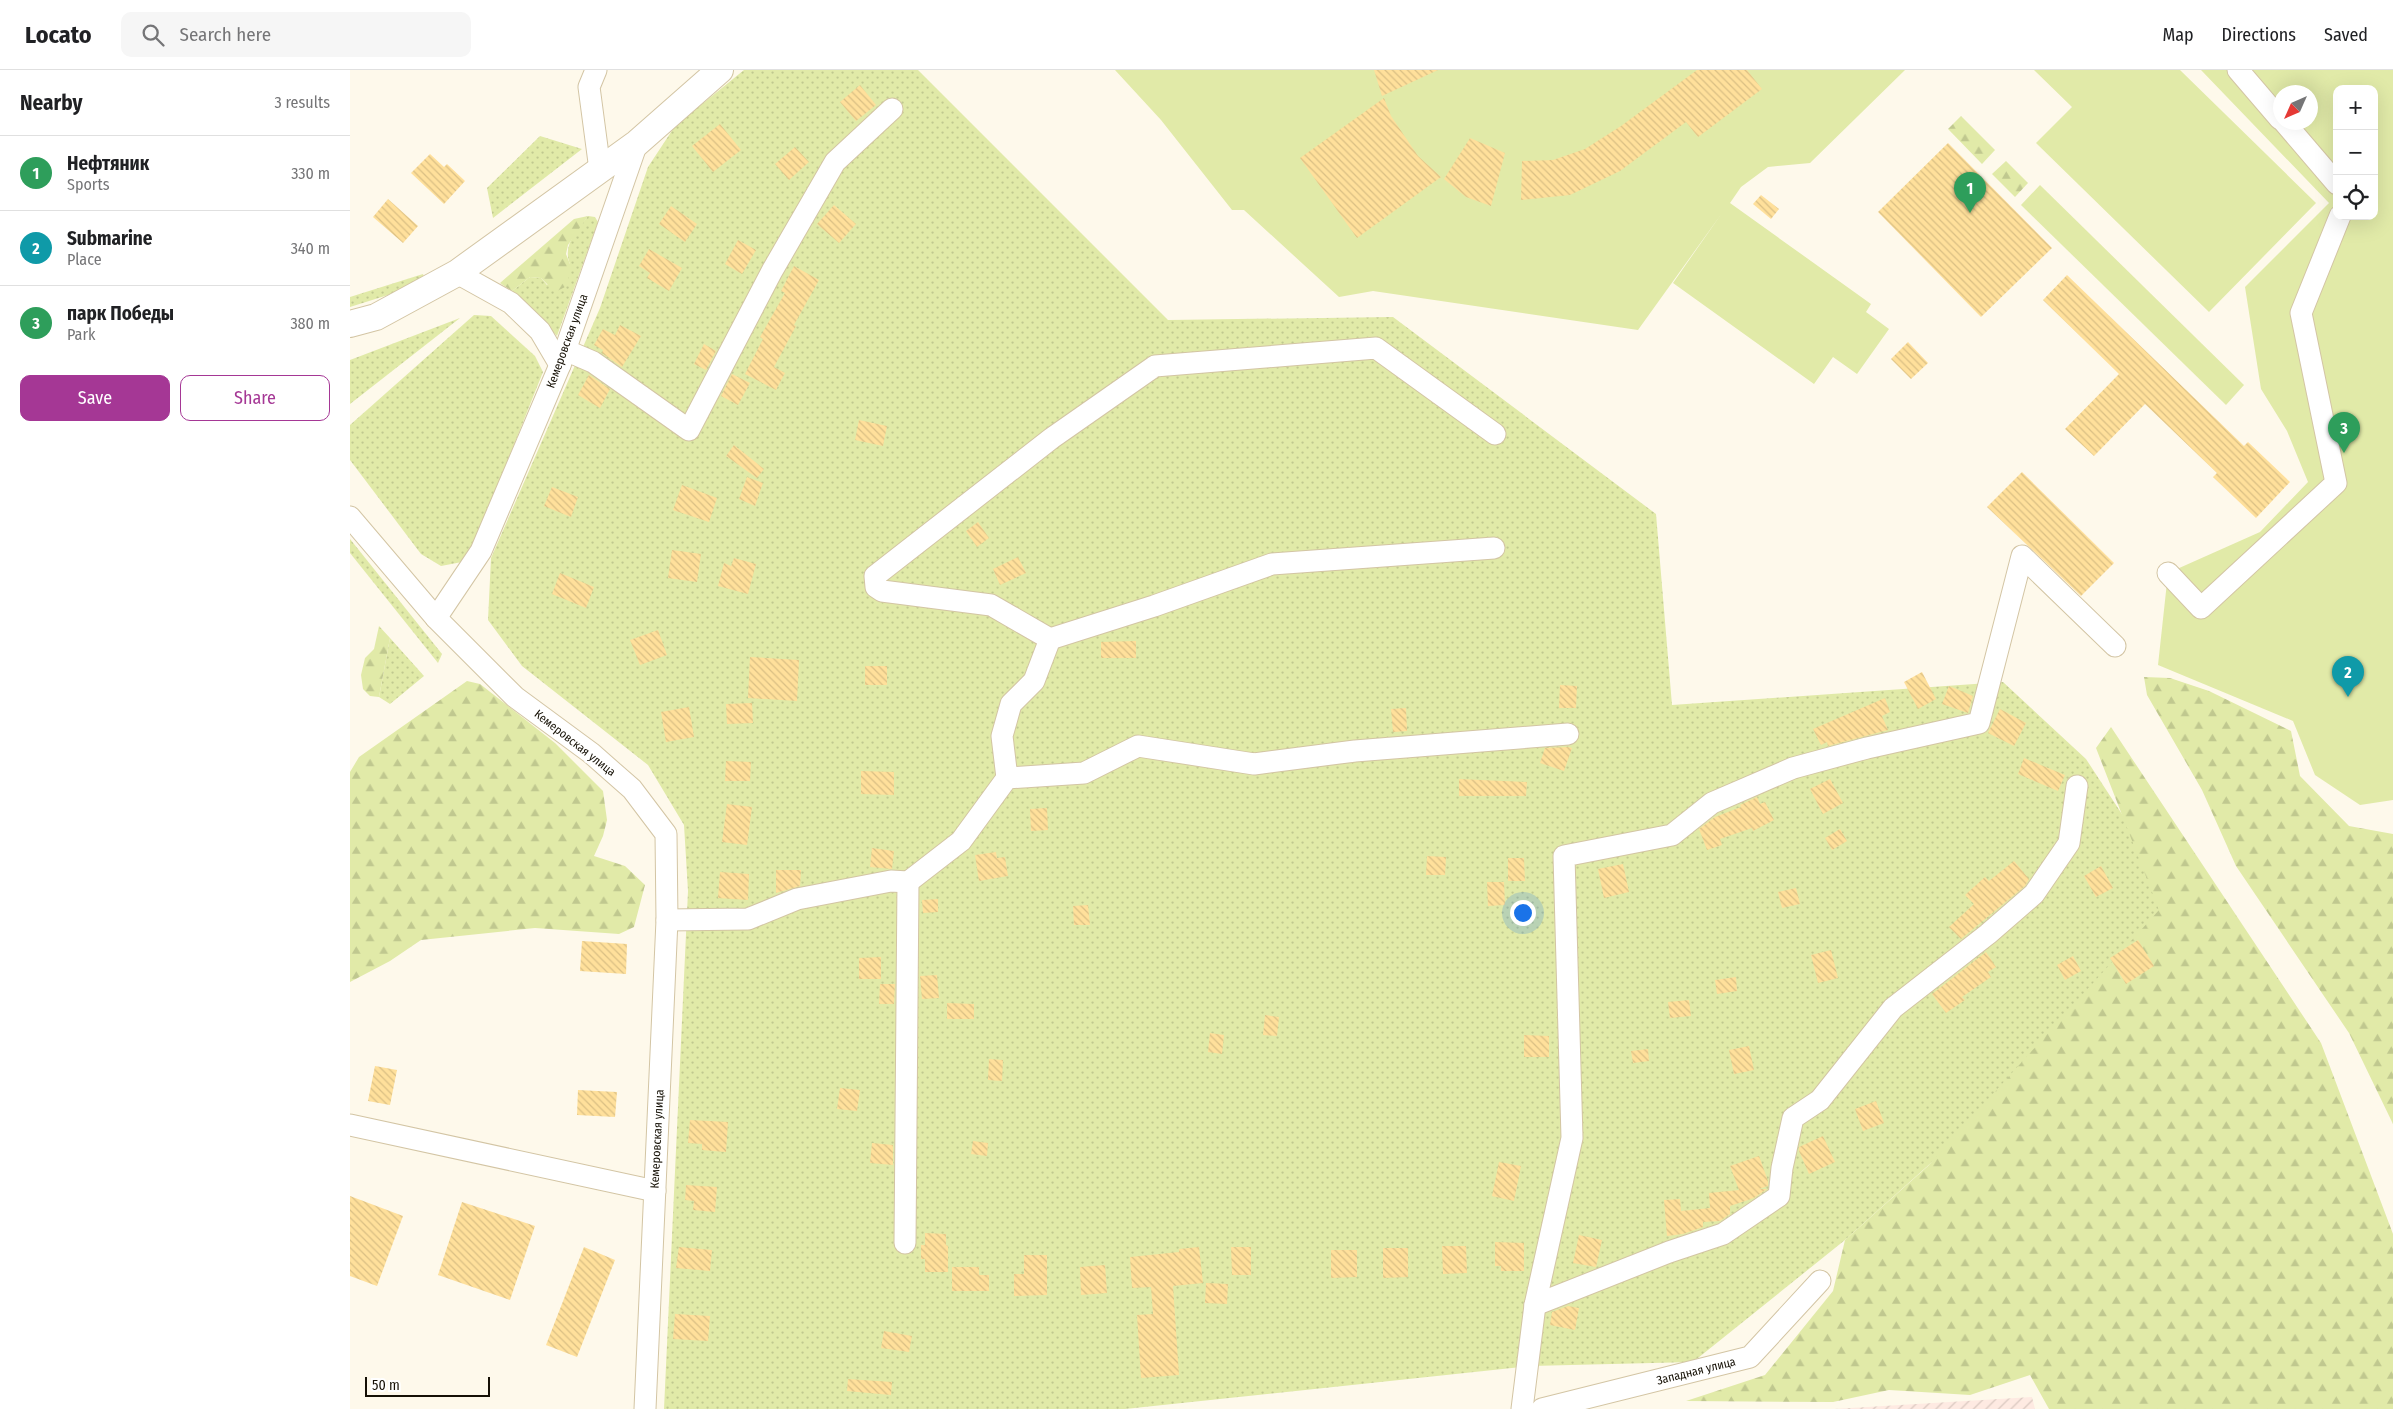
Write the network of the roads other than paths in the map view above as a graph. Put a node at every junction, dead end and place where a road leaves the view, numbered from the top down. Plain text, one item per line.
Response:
1 (596, 70) edge
2 (720, 70) edge
3 (2238, 70) edge
4 (892, 109) dead end
5 (2273, 111) edge
6 (2291, 130) edge
7 (637, 143) junction
8 (600, 170) junction
9 (2333, 179) edge
10 (2338, 220) edge
11 (457, 274) junction
12 (350, 324) edge
13 (562, 358) junction
14 (1495, 434) dead end
15 (350, 517) edge
16 (1494, 548) dead end
17 (2168, 572) dead end
18 (436, 618) junction
19 (1050, 639) junction
20 (2115, 646) dead end
21 (1568, 734) dead end
22 (1007, 778) junction
23 (2077, 786) dead end
24 (908, 882) junction
25 (667, 920) junction
26 (350, 1125) edge
27 (655, 1191) junction
28 (905, 1244) dead end
29 (1820, 1281) dead end
30 (1535, 1305) junction
31 (645, 1409) edge
32 (1522, 1409) edge
33 (1542, 1409) edge

1 - 8 street
2 - 7 main road, Кемеровская улица
3 - 5 street
4 - 13 street
6 - 9 street
7 - 8 main road, Кемеровская улица
7 - 13 street, Кемеровская улица
8 - 11 main road, Кемеровская улица
10 - 17 street
11 - 12 main road, Кемеровская улица
11 - 13 street
13 - 18 street, Кемеровская улица
14 - 19 street
15 - 18 street
16 - 19 street
18 - 25 street, Кемеровская улица
19 - 22 street
20 - 30 street
21 - 22 street
22 - 24 street
23 - 30 street
24 - 25 street
24 - 28 street
25 - 27 street, Кемеровская улица
26 - 27 street
27 - 31 street, Кемеровская улица
29 - 33 street, Западная улица
30 - 32 street

